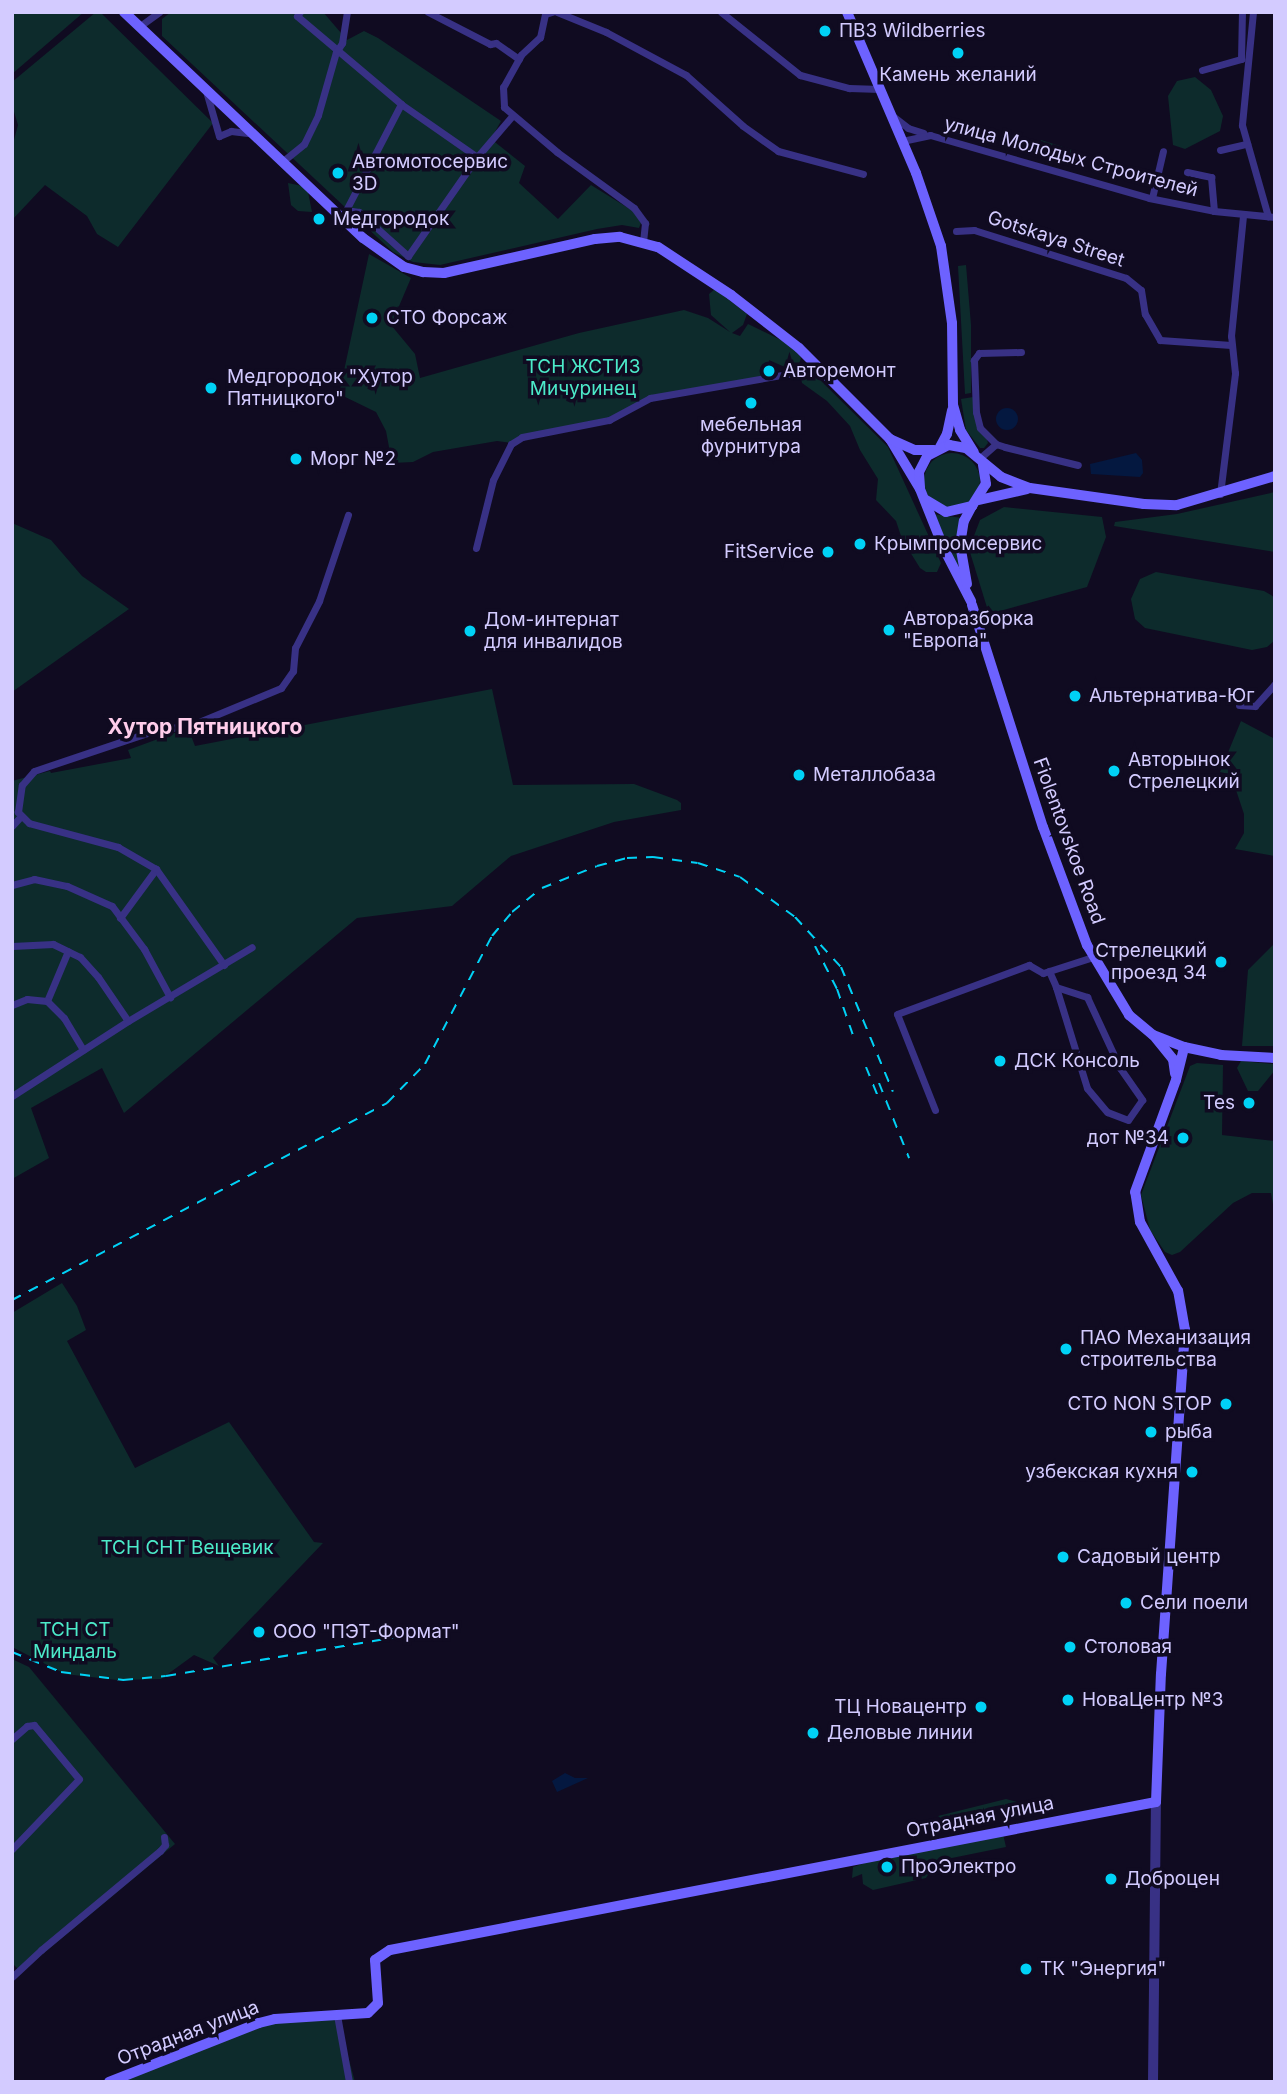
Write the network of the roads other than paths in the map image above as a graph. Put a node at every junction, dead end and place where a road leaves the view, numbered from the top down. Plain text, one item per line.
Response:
1 (124, 12) edge
2 (159, 12) edge
3 (300, 12) edge
4 (346, 12) edge
5 (428, 12) edge
6 (554, 12) edge
7 (721, 12) edge
8 (847, 12) edge
9 (1242, 12) edge
10 (1253, 12) edge
11 (140, 26) junction
12 (337, 50) junction
13 (519, 59) junction
14 (1202, 70) dead end
15 (204, 87) junction
16 (880, 89) junction
17 (401, 104) junction
18 (891, 114) junction
19 (512, 116) junction
20 (255, 135) junction
21 (930, 135) junction
22 (902, 141) junction
23 (1247, 144) junction
24 (1220, 150) dead end
25 (1163, 151) dead end
26 (477, 157) junction
27 (283, 161) junction
28 (1187, 172) dead end
29 (863, 174) dead end
30 (1152, 198) junction
31 (1214, 211) junction
32 (1243, 215) junction
33 (1271, 216) edge
34 (342, 218) junction
35 (956, 231) dead end
36 (643, 241) junction
37 (1231, 345) junction
38 (1021, 352) dead end
39 (824, 371) junction
40 (953, 405) junction
41 (890, 439) junction
42 (996, 444) junction
43 (937, 449) junction
44 (977, 455) junction
45 (1079, 465) dead end
46 (1275, 476) edge
47 (1031, 488) junction
48 (922, 493) junction
49 (1220, 494) junction
50 (976, 503) junction
51 (348, 515) dead end
52 (477, 548) dead end
53 (971, 603) junction
54 (1275, 684) edge
55 (1239, 705) dead end
56 (19, 814) junction
57 (12, 826) edge
58 (156, 869) junction
59 (12, 886) edge
60 (120, 918) junction
61 (12, 946) edge
62 (251, 947) dead end
63 (68, 951) junction
64 (1093, 957) junction
65 (224, 965) junction
66 (1049, 971) junction
67 (1056, 988) junction
68 (170, 997) junction
69 (47, 1001) junction
70 (12, 1005) edge
71 (128, 1021) junction
72 (1153, 1035) junction
73 (1184, 1048) junction
74 (82, 1050) junction
75 (1204, 1052) junction
76 (1275, 1058) edge
77 (1176, 1080) junction
78 (12, 1096) edge
79 (935, 1110) dead end
80 (12, 1739) edge
81 (1157, 1802) junction
82 (163, 1837) dead end
83 (12, 1849) edge
84 (14, 1971) edge
85 (337, 2015) junction
86 (109, 2082) edge
87 (349, 2082) edge
88 (1153, 2082) edge

1 - 11 main road, Fiolentovskoe Road
2 - 11 street
3 - 12 street
4 - 12 street
5 - 13 street
6 - 13 street
6 - 29 street
7 - 16 street
8 - 16 main road
9 - 14 street
10 - 23 street
11 - 15 main road, Fiolentovskoe Road
12 - 17 street
12 - 27 street
13 - 19 street
15 - 20 main road, Fiolentovskoe Road
15 - 20 street, Fiolentovskoe Road
16 - 18 main road
17 - 26 street
17 - 34 street
18 - 21 street
18 - 22 main road
19 - 26 street
19 - 36 street
20 - 27 main road, Fiolentovskoe Road
21 - 22 street, улица Молодых Строителей
21 - 30 street, улица Молодых Строителей
22 - 40 main road
23 - 24 street
23 - 33 street
25 - 30 street
26 - 34 street
27 - 34 main road, Fiolentovskoe Road
28 - 31 street
30 - 31 street, улица Молодых Строителей
31 - 32 street, улица Молодых Строителей
32 - 33 street, улица Молодых Строителей
32 - 37 street
34 - 36 main road, Fiolentovskoe Road
35 - 37 street, Gotskaya Street
36 - 39 main road, Fiolentovskoe Road
37 - 49 street
38 - 42 street
39 - 41 main road, Fiolentovskoe Road
39 - 52 street
40 - 43 main road
40 - 44 main road
41 - 43 main road, Fiolentovskoe Road
41 - 48 main road, Fiolentovskoe Road
42 - 44 street
42 - 45 street
43 - 44 main road, Fiolentovskoe Road
43 - 48 main road
44 - 47 main road, Fiolentovskoe Road
44 - 50 main road, Fiolentovskoe Road
46 - 49 main road, Fiolentovskoe Road
47 - 49 main road, Fiolentovskoe Road
47 - 50 main road, Fiolentovskoe Road
48 - 50 main road, Fiolentovskoe Road
48 - 53 main road, Fiolentovskoe Road
50 - 53 main road, Fiolentovskoe Road
51 - 56 street
53 - 64 main road, Fiolentovskoe Road
54 - 55 street
56 - 57 street
56 - 58 street
58 - 60 street
58 - 65 street
59 - 60 street
60 - 68 street
61 - 63 street
62 - 65 street
63 - 69 street
63 - 71 street
64 - 66 street
64 - 72 main road, Fiolentovskoe Road
65 - 68 street
66 - 67 street
66 - 79 street
67 - 67 street
68 - 71 street
69 - 70 street
69 - 74 street
71 - 74 street
72 - 73 main road, Fiolentovskoe Road
72 - 77 main road
73 - 75 main road, Fiolentovskoe Road
73 - 77 main road
74 - 78 street
75 - 76 main road, Fiolentovskoe Road
75 - 77 main road
77 - 81 main road
80 - 83 street
81 - 85 main road, Отрадная улица
81 - 88 street
82 - 84 street
85 - 86 main road, Отрадная улица
85 - 87 street

